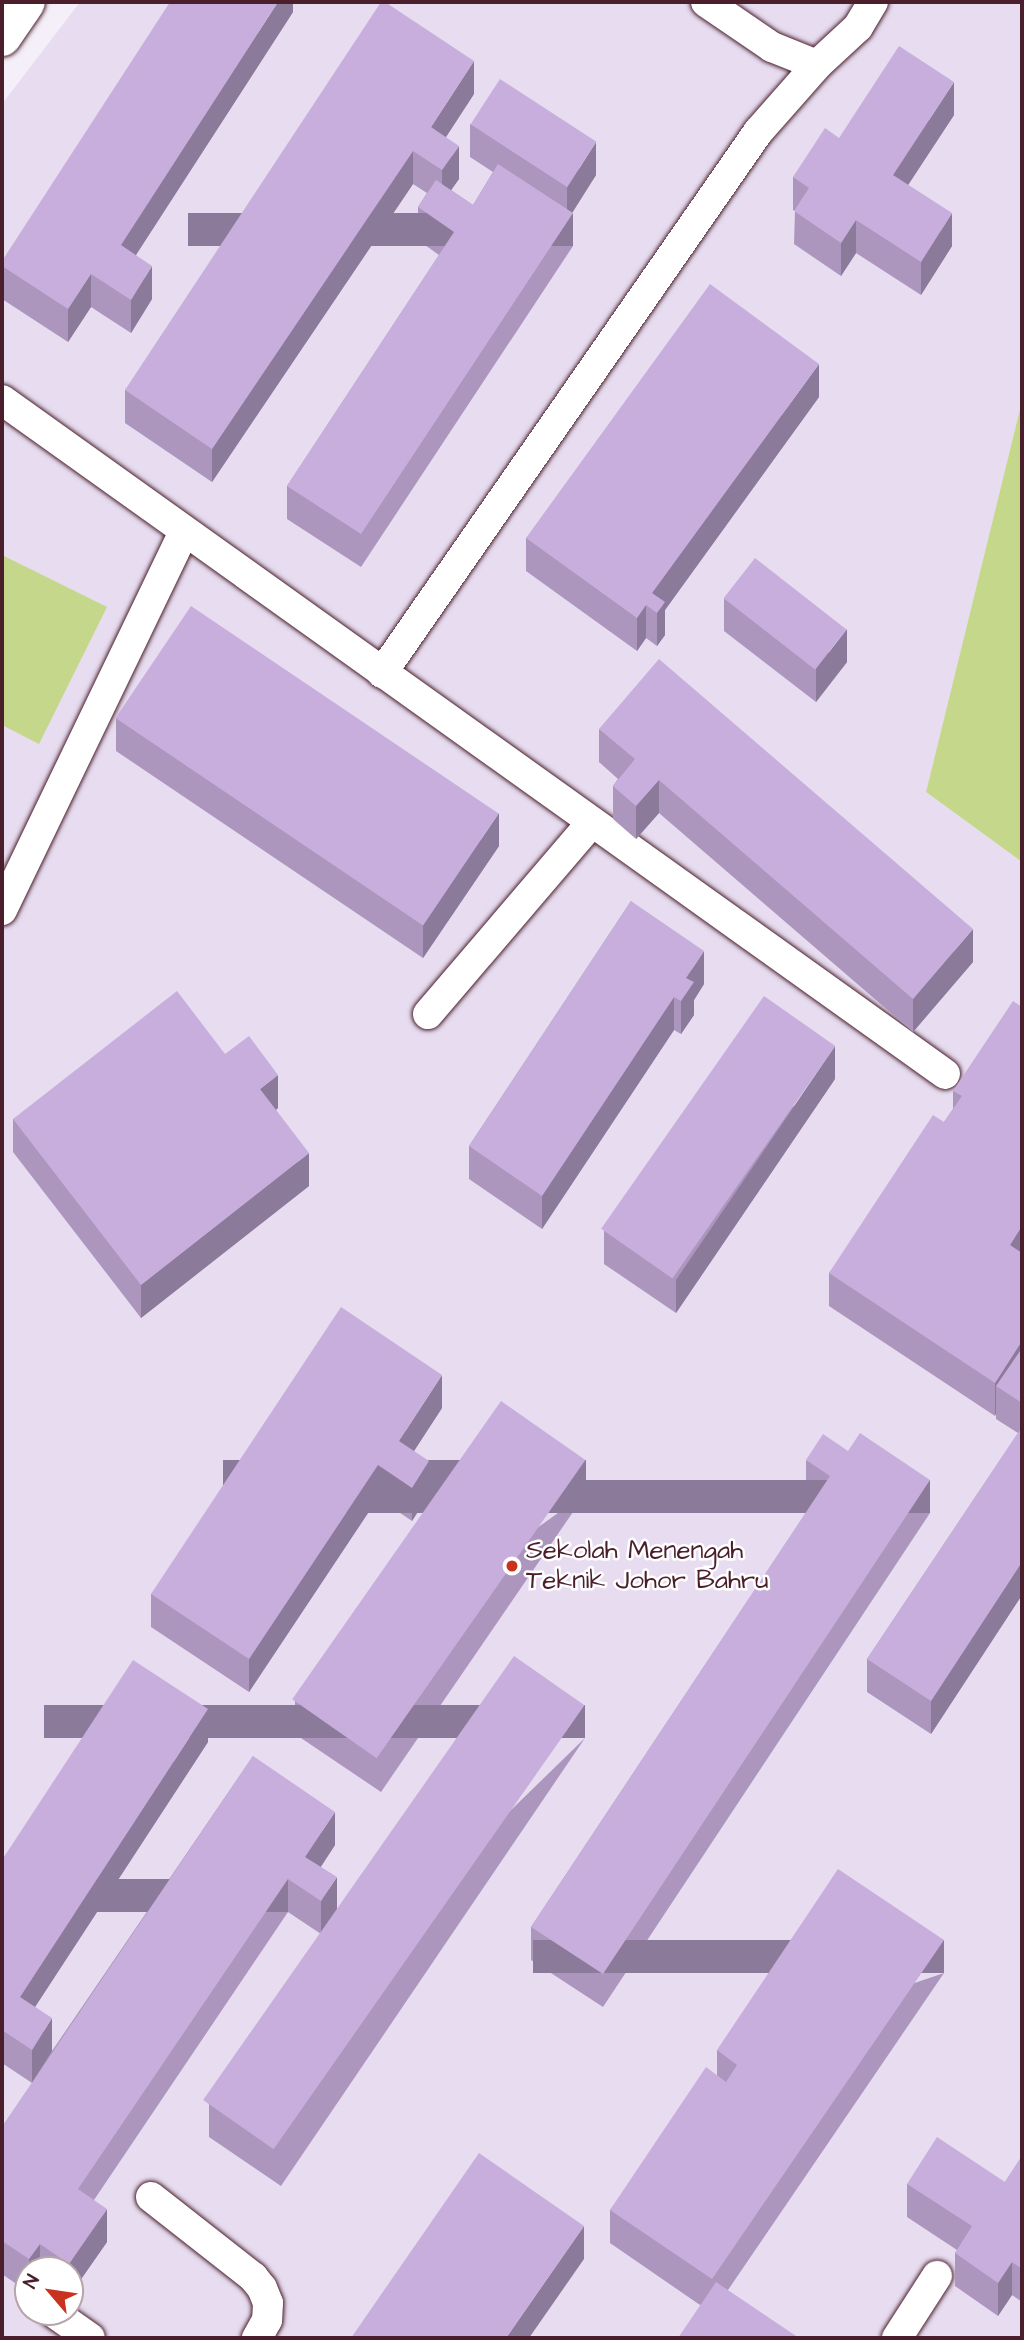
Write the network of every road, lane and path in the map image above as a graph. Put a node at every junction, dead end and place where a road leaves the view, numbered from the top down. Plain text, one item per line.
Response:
1 (26, 2) edge
2 (706, 2) edge
3 (873, 2) edge
4 (2, 37) edge
5 (817, 65) junction
6 (2, 400) edge
7 (184, 532) junction
8 (382, 673) junction
9 (591, 823) junction
10 (2, 910) edge
11 (428, 1014) dead end
12 (945, 1074) dead end
13 (151, 2197) dead end
14 (937, 2276) dead end
15 (73, 2326) edge
16 (90, 2338) edge
17 (257, 2338) edge
18 (897, 2338) edge

1 - 4 street
2 - 5 lane
3 - 5 lane
5 - 8 lane
6 - 7 lane
7 - 8 lane
7 - 10 lane
8 - 9 lane
9 - 11 lane
9 - 12 lane
13 - 17 lane
14 - 18 lane
15 - 16 lane

